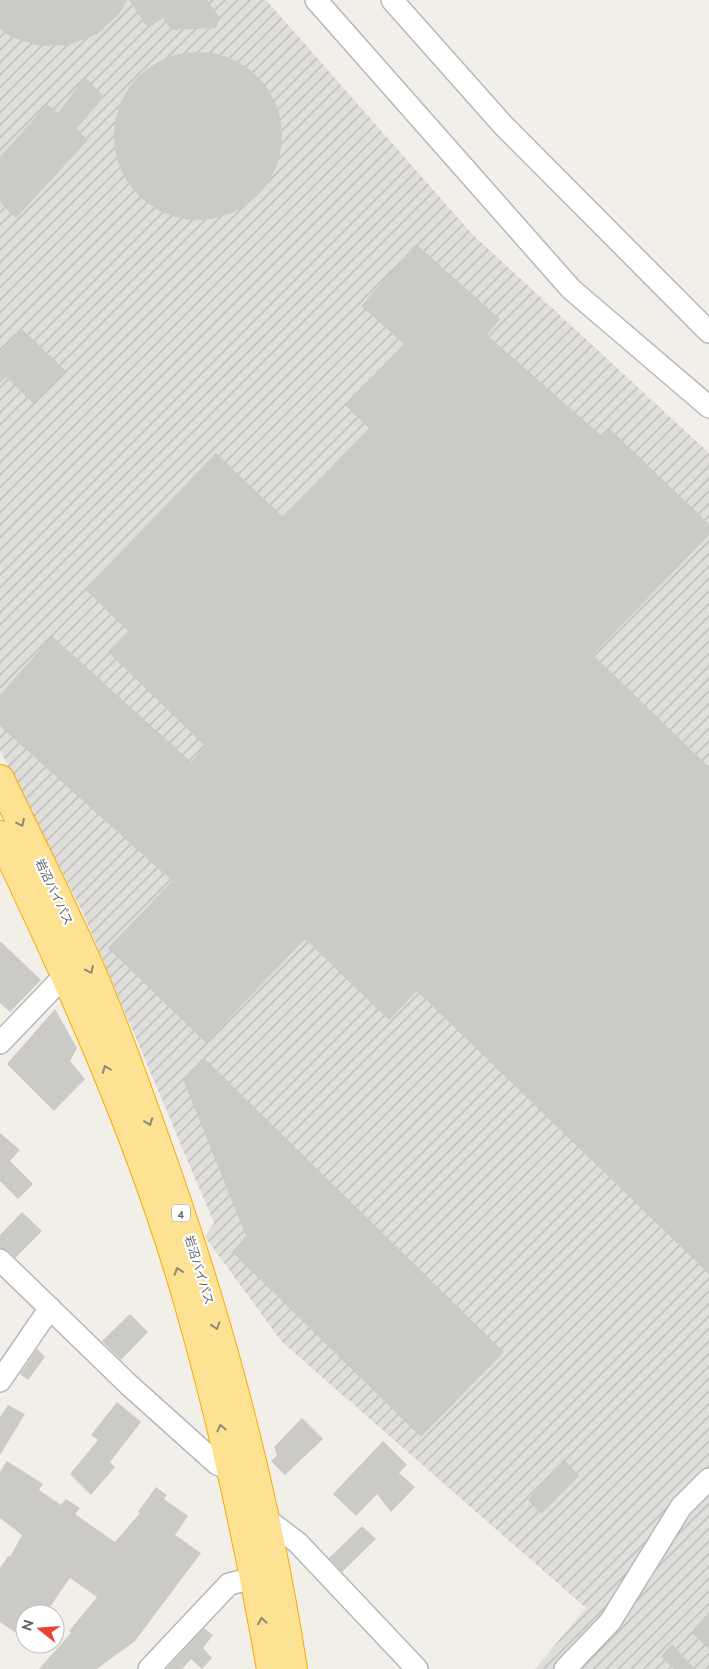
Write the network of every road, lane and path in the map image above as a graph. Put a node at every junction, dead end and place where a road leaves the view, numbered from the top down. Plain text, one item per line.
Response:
1 (316, 0) edge
2 (392, 0) edge
3 (709, 332) edge
4 (709, 407) edge
5 (0, 779) edge
6 (0, 835) edge
7 (66, 974) junction
8 (0, 1043) edge
9 (0, 1260) edge
10 (50, 1308) junction
11 (0, 1381) edge
12 (232, 1470) junction
13 (709, 1479) edge
14 (265, 1518) junction
15 (254, 1578) junction
16 (149, 1669) edge
17 (271, 1669) edge
18 (293, 1669) edge
19 (417, 1669) edge
20 (565, 1669) edge

1 - 4 street
2 - 3 street
5 -> 14 highway, 岩沼バイパス / 4
6 - 7 highway, 岩沼バイパス / 4
7 - 8 street
12 -> 7 highway, 岩沼バイパス / 4
9 - 10 street
10 - 11 street
10 - 12 street
12 - 15 highway, 岩沼バイパス / 4
13 - 20 street
14 - 18 highway, 岩沼バイパス / 4
14 - 19 street
15 - 16 street
17 -> 15 highway, 岩沼バイパス / 4

